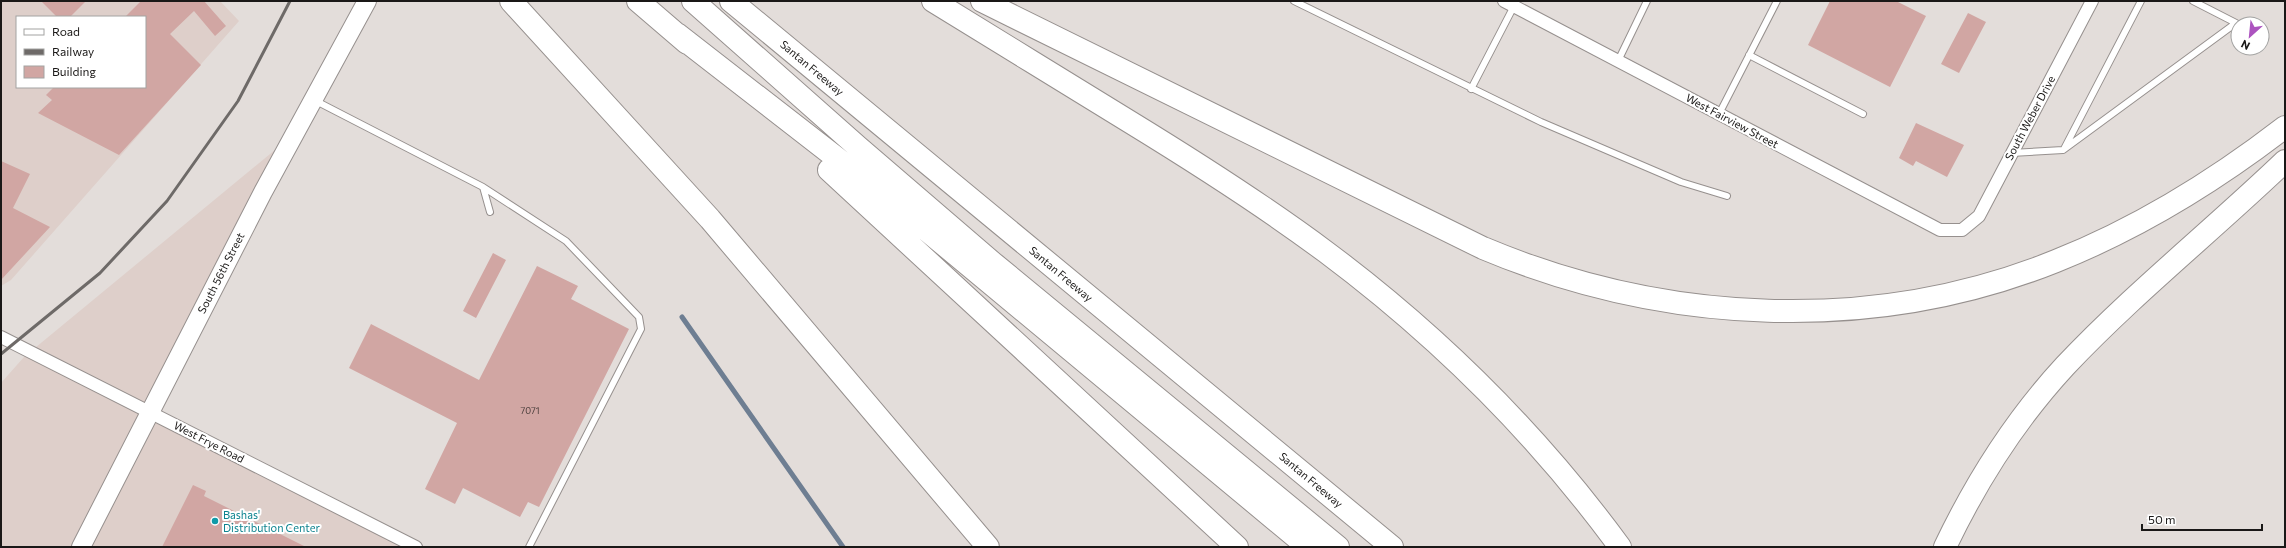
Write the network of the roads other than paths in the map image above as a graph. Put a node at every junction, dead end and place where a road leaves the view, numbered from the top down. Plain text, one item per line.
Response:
1 (367, 1) edge
2 (511, 1) edge
3 (638, 1) edge
4 (693, 1) edge
5 (731, 1) edge
6 (933, 1) edge
7 (982, 1) edge
8 (1294, 1) edge
9 (1647, 1) edge
10 (1777, 1) edge
11 (2092, 1) edge
12 (2141, 1) edge
13 (2193, 1) edge
14 (1508, 3) edge
15 (677, 34) junction
16 (1749, 55) junction
17 (1618, 61) junction
18 (1471, 89) junction
19 (312, 99) junction
20 (1719, 114) junction
21 (1863, 114) dead end
22 (2285, 127) edge
23 (2063, 150) junction
24 (2011, 153) junction
25 (2285, 161) edge
26 (483, 187) junction
27 (1727, 196) dead end
28 (490, 212) dead end
29 (1962, 230) joint
30 (1, 337) edge
31 (150, 412) junction
32 (81, 547) edge
33 (416, 547) edge
34 (529, 547) edge
35 (988, 547) edge
36 (1237, 547) edge
37 (1308, 547) edge
38 (1338, 547) edge
39 (1392, 547) edge
40 (1620, 547) edge
41 (1945, 547) edge

1 - 19 main road, South 56th Street
2 - 35 highway
3 - 15 highway
4 - 38 highway
5 - 39 highway, Santan Freeway
6 - 40 highway
7 - 22 highway
8 - 18 lane
9 - 17 lane
10 - 16 lane
11 - 24 street, South Weber Drive
12 - 23 lane
13 - 23 lane
14 - 17 street, West Fairview Street
14 - 18 lane
15 - 36 highway
15 - 37 highway
16 - 20 lane
16 - 21 lane
17 - 20 street, West Fairview Street
18 - 27 lane
19 - 26 lane
19 - 31 main road, South 56th Street
20 - 29 street, West Fairview Street
23 - 24 lane
24 - 29 street, South Weber Drive
25 - 41 highway
26 - 28 lane
26 - 34 lane
30 - 31 street, West Frye Road
31 - 32 main road, South 56th Street
31 - 33 street, West Frye Road

